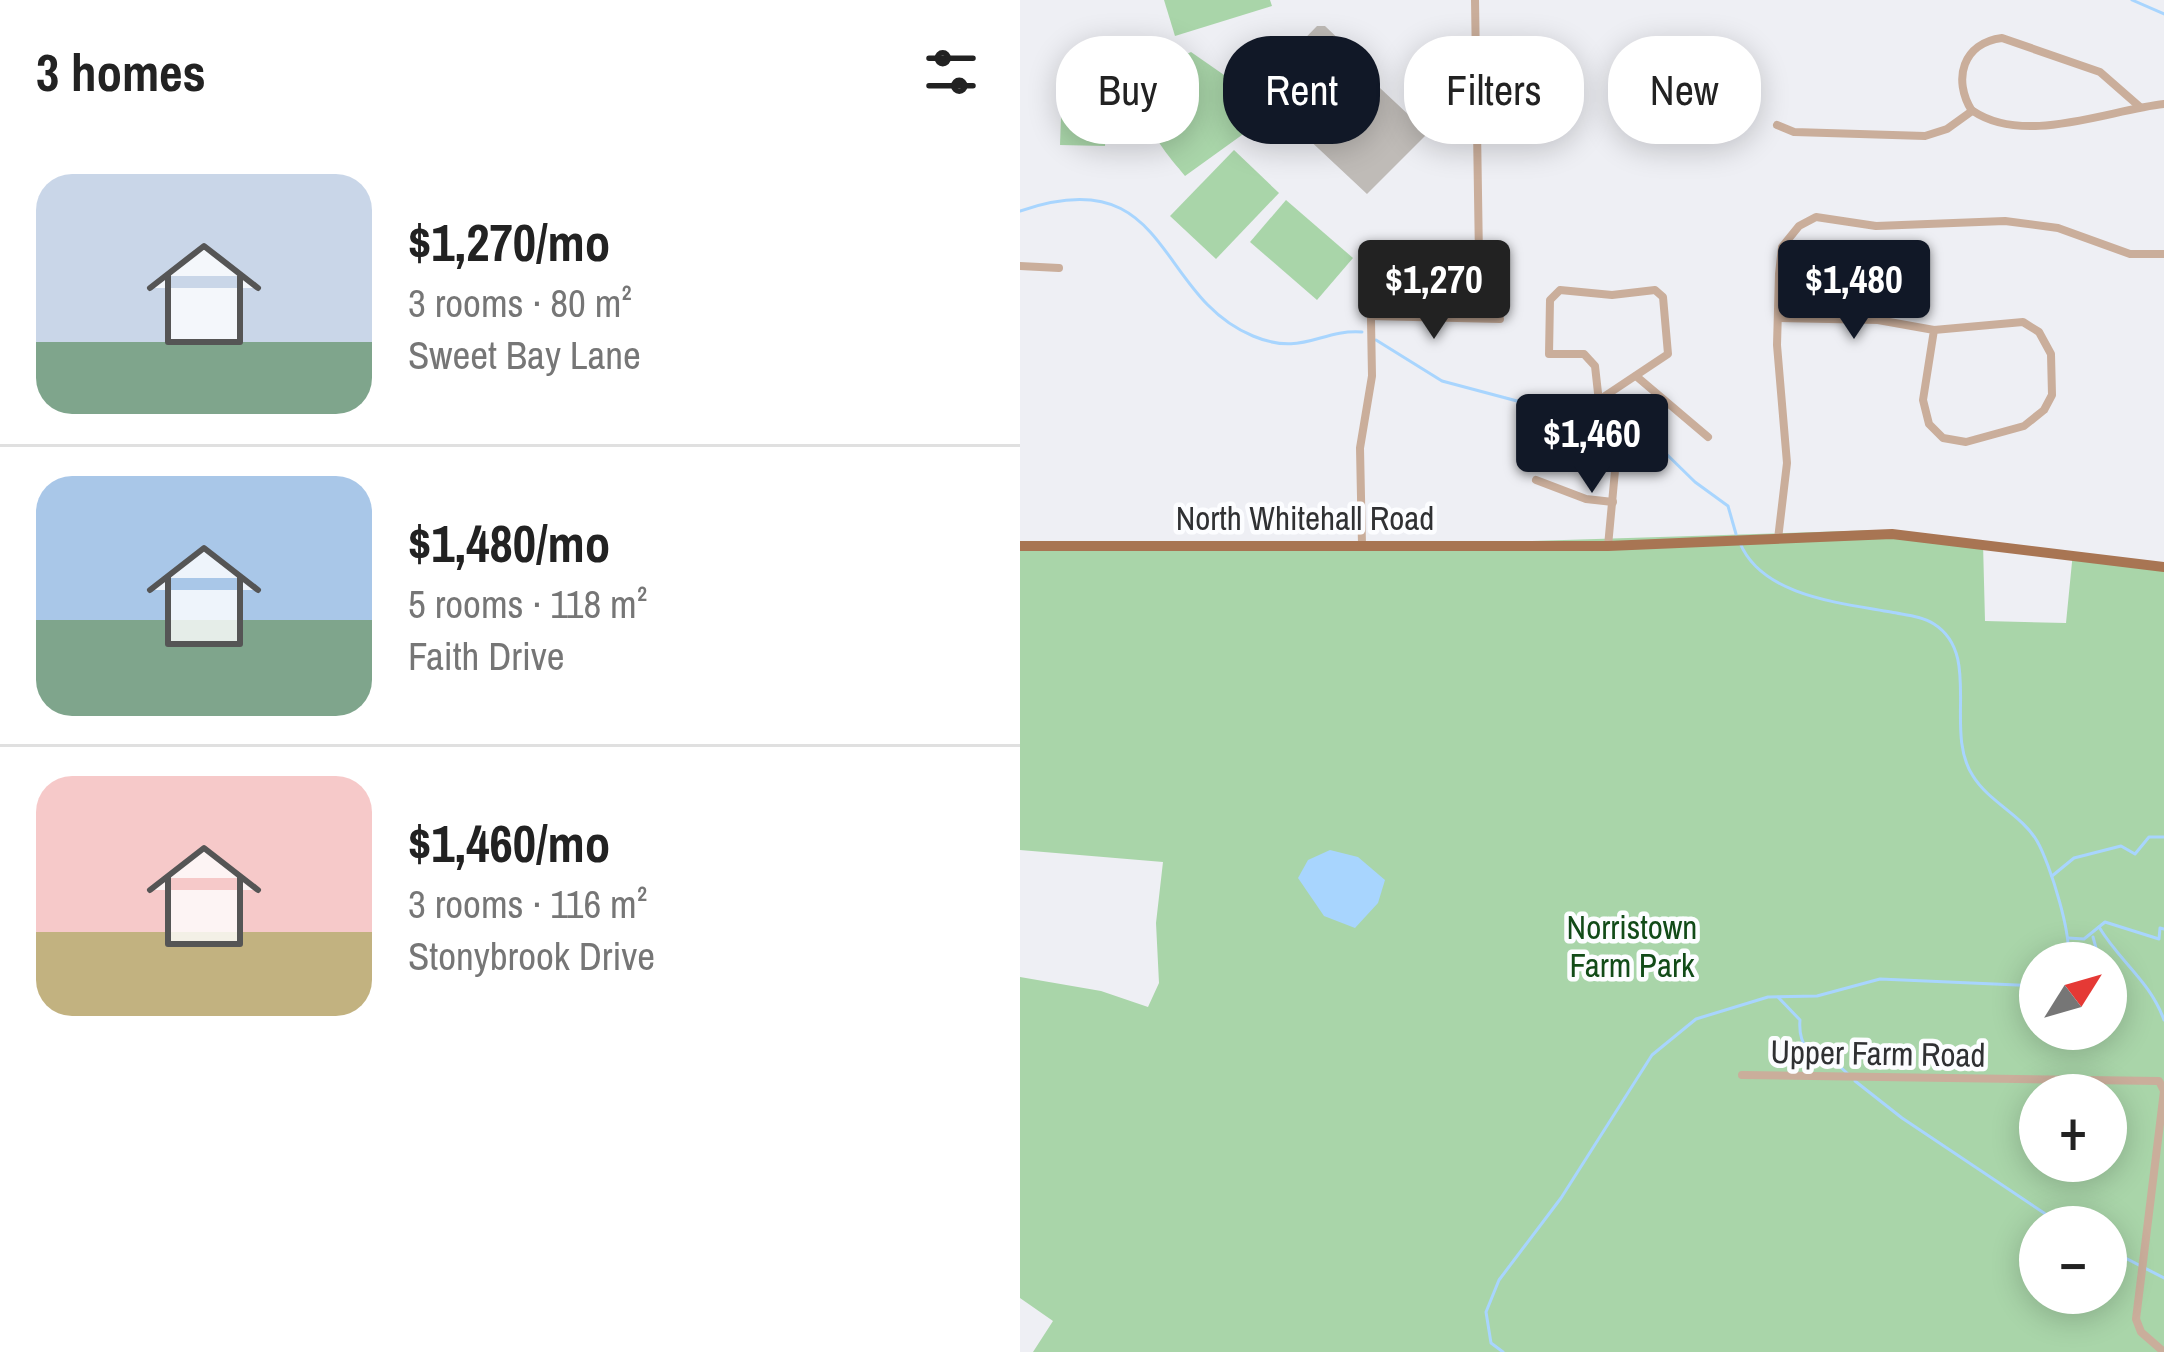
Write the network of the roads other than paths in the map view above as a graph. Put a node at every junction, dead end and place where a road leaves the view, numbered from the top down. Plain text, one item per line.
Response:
1 (1475, 0) edge
2 (2164, 104) edge
3 (2140, 106) junction
4 (1972, 111) junction
5 (1777, 124) dead end
6 (2164, 254) edge
7 (1020, 266) edge
8 (1059, 268) dead end
9 (1371, 316) junction
10 (1779, 318) junction
11 (1500, 319) dead end
12 (1934, 330) junction
13 (1636, 376) junction
14 (1599, 400) junction
15 (1708, 437) dead end
16 (1536, 480) dead end
17 (1613, 502) junction
18 (1778, 539) junction
19 (1362, 545) junction
20 (1020, 546) edge
21 (1608, 546) junction
22 (2164, 567) edge
23 (1742, 1076) dead end
24 (2164, 1352) edge

1 - 9 street
2 - 3 street
3 - 4 street
3 - 4 street
4 - 5 street
6 - 10 street
7 - 8 street
9 - 11 street
9 - 19 street
10 - 12 street
10 - 18 street
12 - 12 street
13 - 14 street
13 - 14 street
13 - 15 street
14 - 17 street
16 - 17 street
17 - 21 street
18 - 21 main road, North Whitehall Road
18 - 22 main road, North Whitehall Road
19 - 20 main road, North Whitehall Road
19 - 21 main road, North Whitehall Road
23 - 24 street, Upper Farm Road

